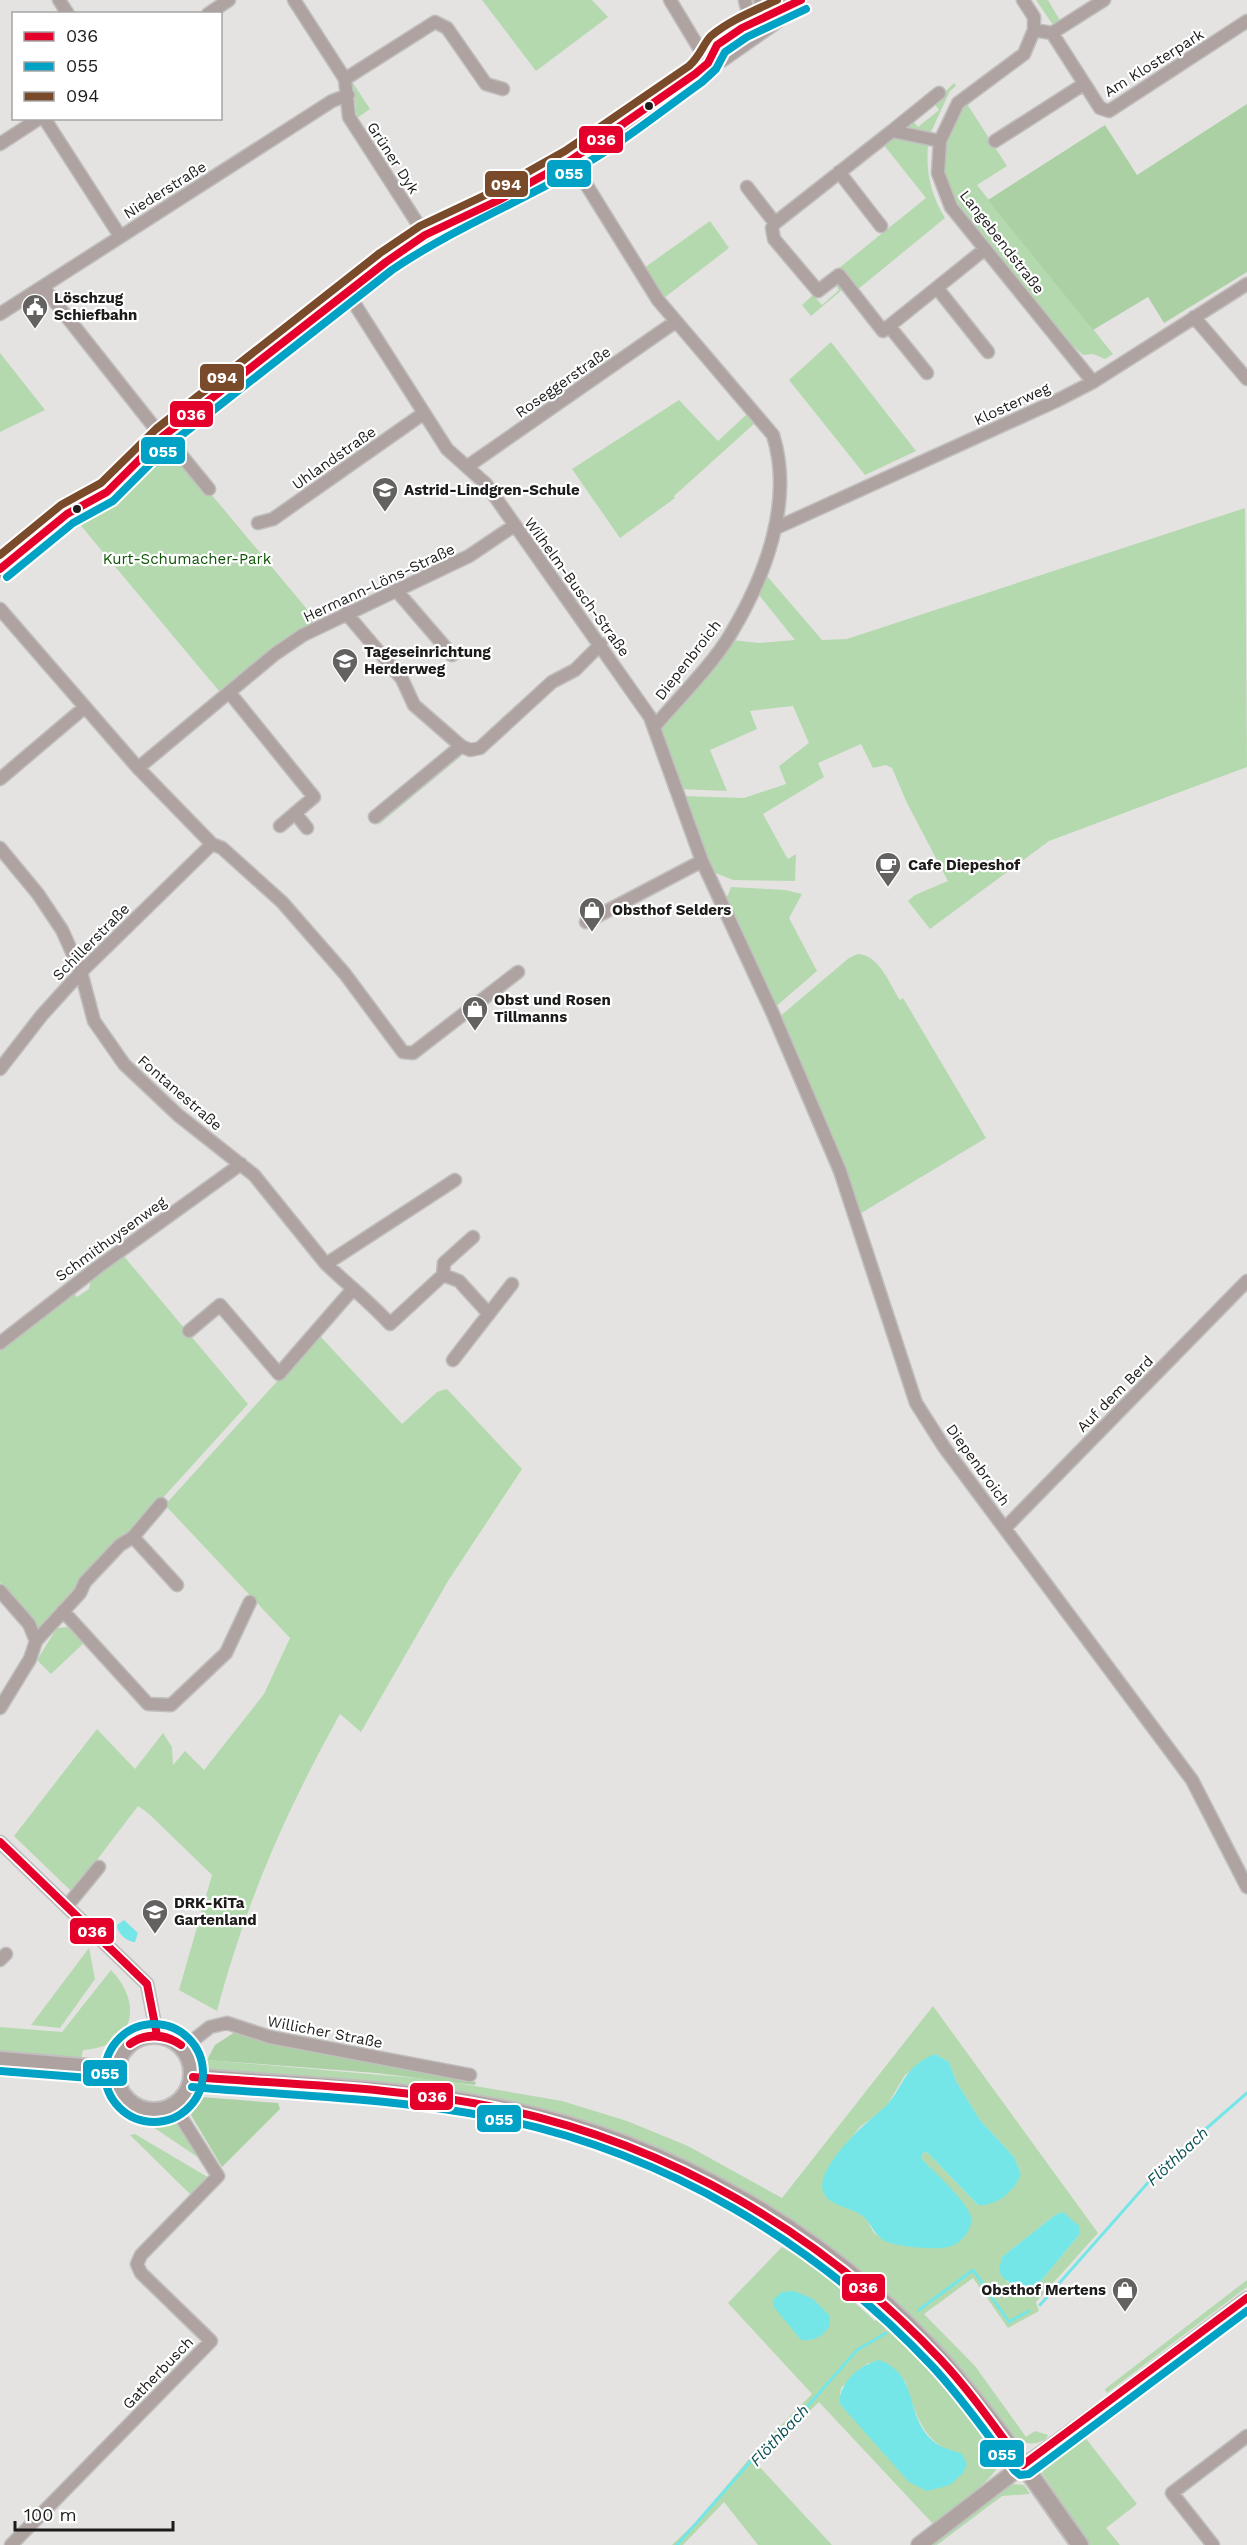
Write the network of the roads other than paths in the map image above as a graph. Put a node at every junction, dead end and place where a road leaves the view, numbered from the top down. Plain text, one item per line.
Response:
1 (229, 0) edge
2 (294, 0) edge
3 (670, 0) edge
4 (745, 0) edge
5 (760, 0) edge
6 (1023, 0) edge
7 (1104, 0) edge
8 (799, 2) edge
9 (211, 12) edge
10 (771, 20) junction
11 (755, 21) junction
12 (1247, 21) edge
13 (1034, 30) junction
14 (1052, 33) junction
15 (708, 63) junction
16 (345, 79) junction
17 (1084, 84) junction
18 (503, 89) dead end
19 (939, 93) dead end
20 (348, 95) junction
21 (39, 120) edge
22 (43, 120) edge
23 (892, 131) junction
24 (940, 141) junction
25 (995, 141) dead end
26 (0, 144) edge
27 (572, 160) junction
28 (839, 172) junction
29 (747, 186) dead end
30 (775, 223) junction
31 (881, 226) dead end
32 (425, 235) junction
33 (120, 236) junction
34 (986, 249) junction
35 (1247, 284) edge
36 (44, 288) junction
37 (937, 288) junction
38 (347, 292) junction
39 (0, 314) edge
40 (1194, 317) junction
41 (675, 322) junction
42 (889, 326) junction
43 (988, 352) dead end
44 (927, 373) dead end
45 (1247, 379) edge
46 (1093, 382) junction
47 (424, 413) junction
48 (162, 437) junction
49 (468, 466) junction
50 (209, 489) dead end
51 (258, 523) dead end
52 (515, 525) junction
53 (776, 528) junction
54 (0, 569) edge
55 (396, 590) junction
56 (0, 609) edge
57 (346, 613) junction
58 (601, 644) junction
59 (452, 655) dead end
60 (229, 692) junction
61 (85, 707) junction
62 (654, 727) junction
63 (461, 746) junction
64 (138, 768) junction
65 (0, 779) edge
66 (295, 813) junction
67 (375, 817) dead end
68 (280, 826) dead end
69 (307, 828) dead end
70 (212, 844) junction
71 (5, 858) edge
72 (702, 861) junction
73 (586, 922) dead end
74 (81, 972) junction
75 (518, 972) dead end
76 (0, 1069) edge
77 (242, 1164) junction
78 (455, 1180) dead end
79 (473, 1237) dead end
80 (326, 1264) junction
81 (443, 1275) junction
82 (1247, 1281) edge
83 (512, 1284) dead end
84 (352, 1290) junction
85 (489, 1314) junction
86 (189, 1330) dead end
87 (0, 1342) edge
88 (453, 1360) dead end
89 (161, 1504) dead end
90 (1005, 1528) junction
91 (133, 1537) junction
92 (177, 1585) dead end
93 (0, 1591) edge
94 (250, 1602) dead end
95 (63, 1611) junction
96 (36, 1641) junction
97 (0, 1708) edge
98 (0, 1842) edge
99 (99, 1867) dead end
100 (1247, 1887) edge
101 (67, 1906) junction
102 (157, 2035) junction
103 (183, 2048) junction
104 (0, 2060) edge
105 (116, 2070) junction
106 (470, 2076) dead end
107 (193, 2077) junction
108 (174, 2106) junction
109 (1247, 2298) edge
110 (1247, 2436) edge
111 (1023, 2465) junction
112 (11, 2545) edge
113 (919, 2545) edge
114 (1080, 2545) edge
115 (1213, 2545) edge

1 - 9 street
2 - 16 street, Grüner Dyk
3 - 15 street
4 - 11 street
5 - 10 street
6 - 13 street
7 - 14 street
8 - 10 street
10 - 11 street
10 - 15 street
11 - 15 street
12 - 17 street, Am Klosterpark
13 - 14 street
13 - 24 street, Langebendstraße
14 - 17 street, Am Klosterpark
15 - 27 street
16 - 18 street
16 - 20 street, Grüner Dyk
17 - 25 street, Am Klosterpark
19 - 23 street
20 - 32 street, Grüner Dyk
20 - 33 street, Niederstraße
21 - 26 street
22 - 33 street
23 - 24 street
23 - 28 street
24 - 34 street, Langebendstraße
27 - 32 street
27 - 41 street, Diepenbroich
28 - 30 street
28 - 31 street
29 - 30 street
30 - 42 street
32 - 38 street
33 - 36 street, Niederstraße
34 - 37 street
34 - 46 street, Langebendstraße
35 - 40 street, Klosterweg
36 - 39 street, Niederstraße
36 - 48 street
37 - 42 street
37 - 43 street
38 - 47 street, Wilhelm-Busch-Straße
38 - 48 street
40 - 45 street
40 - 46 street, Klosterweg
41 - 49 street, Roseggerstraße
41 - 53 street, Diepenbroich
42 - 44 street
46 - 53 street, Klosterweg
47 - 49 street, Wilhelm-Busch-Straße
47 - 51 street, Uhlandstraße
48 - 50 street
48 - 54 street
49 - 52 street, Wilhelm-Busch-Straße
52 - 55 street, Hermann-Löns-Straße
52 - 58 street, Wilhelm-Busch-Straße
53 - 62 street, Diepenbroich
55 - 57 street, Hermann-Löns-Straße
55 - 59 street
56 - 61 street
57 - 60 street, Hermann-Löns-Straße
57 - 63 street
58 - 62 street, Wilhelm-Busch-Straße
58 - 63 street
60 - 64 street, Hermann-Löns-Straße
60 - 66 street
61 - 64 street
61 - 65 street
62 - 72 street
63 - 67 street
64 - 70 street
66 - 68 street
66 - 69 street
70 - 74 street, Schillerstraße
70 - 75 street
71 - 74 street, Fontanestraße
72 - 73 street
72 - 90 street, Diepenbroich
74 - 76 street, Schillerstraße
74 - 77 street, Fontanestraße
77 - 80 street, Fontanestraße
77 - 87 street, Schmithuysenweg
78 - 80 street
79 - 81 street, Fontanestraße
80 - 84 street, Fontanestraße
81 - 84 street, Fontanestraße
81 - 85 street
82 - 90 street, Auf dem Berd
83 - 85 street
84 - 86 street
85 - 88 street
89 - 91 street
90 - 100 street, Diepenbroich
91 - 92 street
91 - 95 street
93 - 96 street
94 - 95 street
95 - 96 street
96 - 97 street
98 - 101 street
99 - 101 street
101 - 102 street
102 - 103 main road
102 - 105 main road
103 - 106 street, Willicher Straße
103 - 107 main road
104 - 105 main road
105 - 108 main road
107 - 108 main road
107 - 111 main road
108 - 112 street, Gatherbusch
109 - 111 street
110 - 115 street
111 - 113 street
111 - 114 main road

